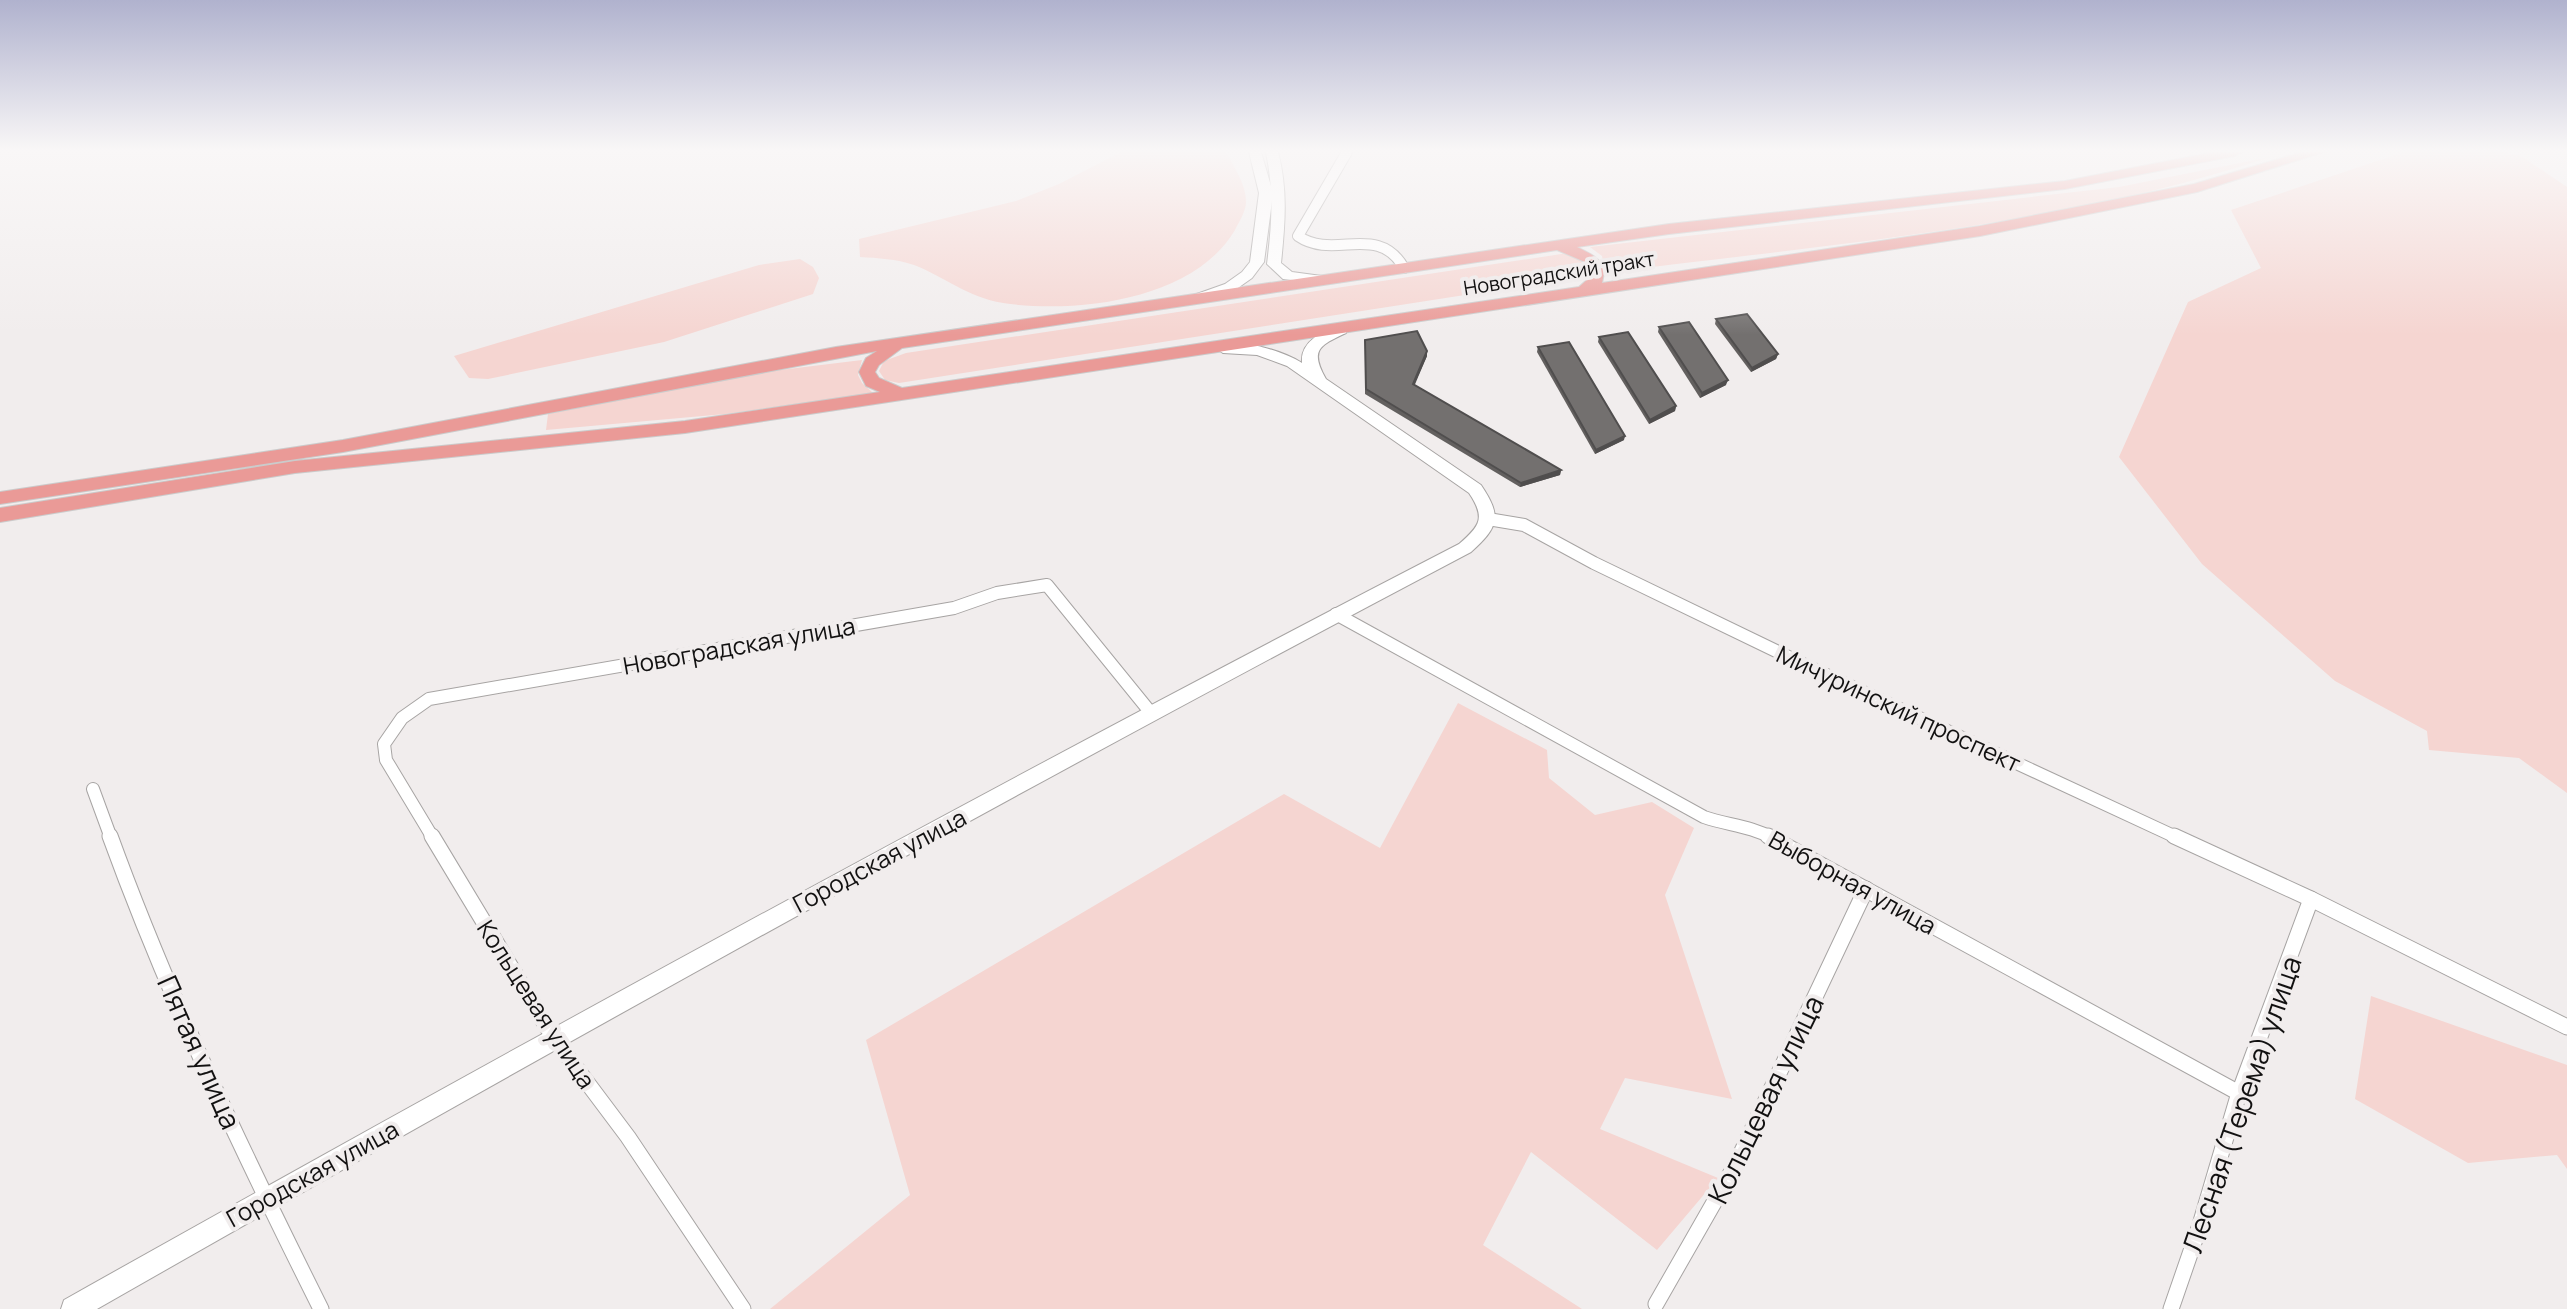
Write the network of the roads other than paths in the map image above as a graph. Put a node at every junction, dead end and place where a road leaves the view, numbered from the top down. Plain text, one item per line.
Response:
1 (1264, 213) edge
2 (1280, 213) edge
3 (1311, 213) edge
4 (1804, 213) edge
5 (2075, 213) edge
6 (1559, 245) junction
7 (1404, 268) junction
8 (1324, 280) junction
9 (1584, 291) junction
10 (1199, 298) junction
11 (1341, 330) junction
12 (907, 342) junction
13 (1223, 348) junction
14 (1321, 381) junction
15 (904, 395) junction
16 (0, 498) edge
17 (0, 515) edge
18 (1488, 519) junction
19 (1336, 614) junction
20 (429, 699) joint
21 (1151, 713) junction
22 (93, 789) dead end
23 (1866, 889) junction
24 (2311, 899) junction
25 (2567, 1027) edge
26 (553, 1037) junction
27 (2239, 1093) junction
28 (266, 1199) junction
29 (1656, 1304) dead end
30 (73, 1309) edge
31 (321, 1309) edge
32 (743, 1309) edge
33 (2171, 1309) edge

1 - 10 street
2 - 8 street
3 - 7 street
4 - 6 main road
5 - 9 main road, Новоградский тракт
6 - 7 main road
6 - 9 main road
7 - 8 main road
8 - 10 main road
9 - 11 main road, Новоградский тракт
10 - 12 main road
11 - 13 main road, Новоградский тракт
11 - 14 street
12 - 15 main road
12 - 16 main road
13 - 14 street
13 - 15 main road, Новоградский тракт
14 - 18 street
15 - 17 main road, Новоградский тракт
18 - 19 street, Городская улица
18 - 24 street, Мичуринский проспект
19 - 21 street, Городская улица
19 - 23 street, Выборная улица
20 - 21 street, Новоградская улица
20 - 26 street, Кольцевая улица
21 - 26 street, Городская улица
22 - 28 street, Пятая улица
23 - 27 street, Выборная улица
23 - 29 street, Кольцевая улица
24 - 25 street, Мичуринский проспект
24 - 27 street, Лесная (Терема) улица
26 - 28 street, Городская улица
26 - 32 street, Кольцевая улица
27 - 33 street, Лесная (Терема) улица
28 - 30 street, Городская улица
28 - 31 street, Пятая улица

